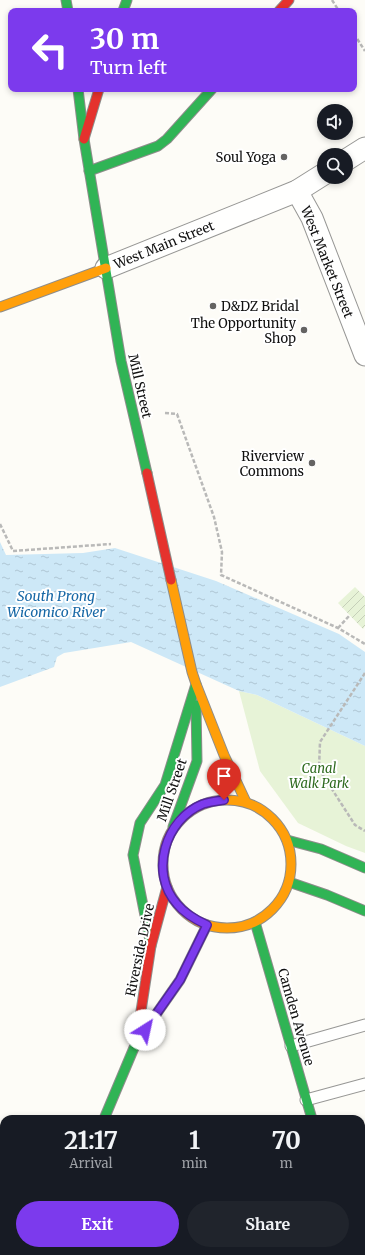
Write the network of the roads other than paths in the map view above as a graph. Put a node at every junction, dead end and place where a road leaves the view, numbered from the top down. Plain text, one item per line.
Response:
1 (289, 0) edge
2 (282, 8) edge
3 (78, 92) edge
4 (98, 92) edge
5 (209, 92) edge
6 (84, 139) junction
7 (365, 148) edge
8 (353, 156) edge
9 (89, 171) junction
10 (317, 179) edge
11 (297, 192) junction
12 (106, 268) junction
13 (0, 307) edge
14 (365, 355) edge
15 (196, 684) junction
16 (246, 802) junction
17 (171, 832) junction
18 (287, 840) junction
19 (365, 868) edge
20 (289, 882) junction
21 (167, 887) junction
22 (365, 910) edge
23 (255, 922) junction
24 (207, 925) junction
25 (151, 946) junction
26 (365, 1025) edge
27 (136, 1043) junction
28 (291, 1046) junction
29 (365, 1084) edge
30 (306, 1100) junction
31 (106, 1115) edge
32 (311, 1115) edge

1 - 2 main road
3 - 6 main road, Mill Street
4 - 6 main road
5 - 9 main road
6 - 9 main road, Mill Street
7 - 8 street
9 - 12 main road, Mill Street
10 - 11 street, West Main Street
11 - 12 street, West Main Street
11 - 14 street, West Market Street
12 - 13 main road, West Main Street
12 - 15 main road, Mill Street
15 - 16 main road, Mill Street
15 - 17 main road, Mill Street
15 - 25 main road
16 - 17 main road
16 - 18 main road
17 - 21 main road
18 - 19 main road
18 - 20 main road
20 - 22 main road
20 - 23 main road
21 - 24 main road
21 - 25 main road, Riverside Drive
23 - 24 main road
23 - 28 main road, Camden Avenue
24 - 27 main road, Riverside Drive
25 - 27 main road, Riverside Drive
26 - 28 lane
27 - 31 main road, Riverside Drive
28 - 30 main road, Camden Avenue
29 - 30 lane
30 - 32 main road, Camden Avenue

